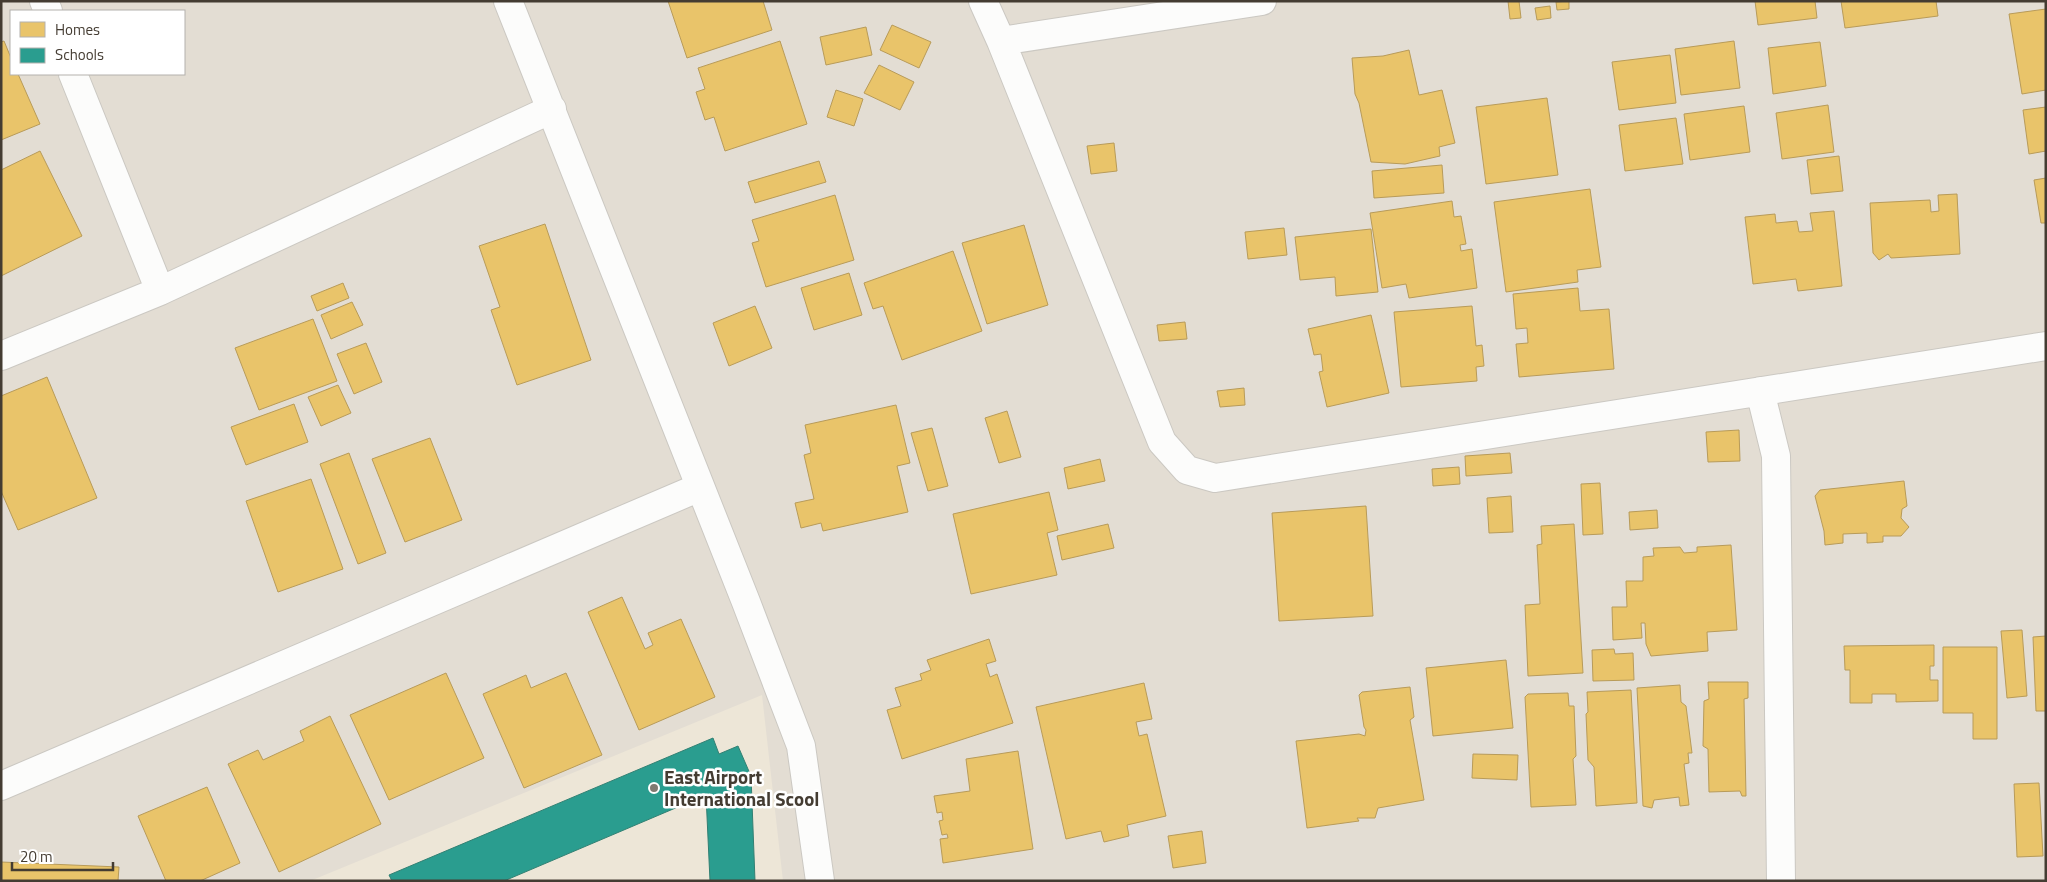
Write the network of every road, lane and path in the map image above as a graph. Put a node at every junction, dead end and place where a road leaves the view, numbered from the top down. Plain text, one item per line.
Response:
1 (508, 1) edge
2 (982, 1) edge
3 (1262, 1) edge
4 (1000, 41) junction
5 (73, 75) edge
6 (552, 109) junction
7 (160, 290) junction
8 (2046, 346) edge
9 (1, 356) edge
10 (1760, 391) junction
11 (700, 488) junction
12 (1, 786) edge
13 (820, 881) edge
14 (1781, 881) edge

1 - 6 street
2 - 4 street
3 - 4 street
4 - 10 street
5 - 7 street
6 - 7 street
6 - 11 street
7 - 9 street
8 - 10 street
10 - 14 street
11 - 12 street
11 - 13 street

